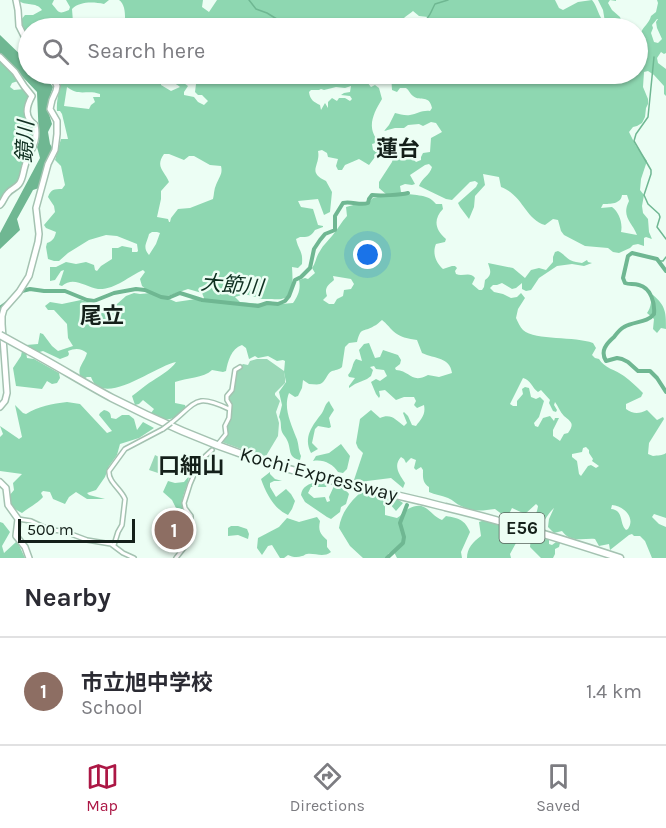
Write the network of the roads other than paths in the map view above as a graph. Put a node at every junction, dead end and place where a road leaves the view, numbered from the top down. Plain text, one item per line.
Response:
1 (16, 0) edge
2 (19, 18) edge
3 (0, 57) edge
4 (18, 77) edge
5 (23, 84) edge
6 (57, 84) edge
7 (0, 205) edge
8 (0, 336) edge
9 (28, 351) junction
10 (240, 368) dead end
11 (0, 407) edge
12 (229, 409) junction
13 (218, 444) dead end
14 (212, 450) dead end
15 (0, 482) edge
16 (395, 496) junction
17 (422, 502) junction
18 (18, 519) junction
19 (114, 545) junction
20 (29, 558) edge
21 (134, 558) edge
22 (176, 558) edge
23 (615, 558) edge
24 (620, 558) edge

1 - 2 main road
3 - 4 main road
5 - 7 main road
6 - 11 main road
8 - 9 highway, Kochi Expressway / E56, bridge
9 - 16 highway, Kochi Expressway / E56
9 - 16 highway, Kochi Expressway / E56
10 - 12 street
12 - 13 street
12 - 19 street, bridge
14 - 22 street
15 - 18 main road
16 - 17 highway, Kochi Expressway / E56
17 - 23 highway, Kochi Expressway / E56
17 - 24 highway, Kochi Expressway / E56
18 - 19 street
18 - 20 main road
19 - 21 street

